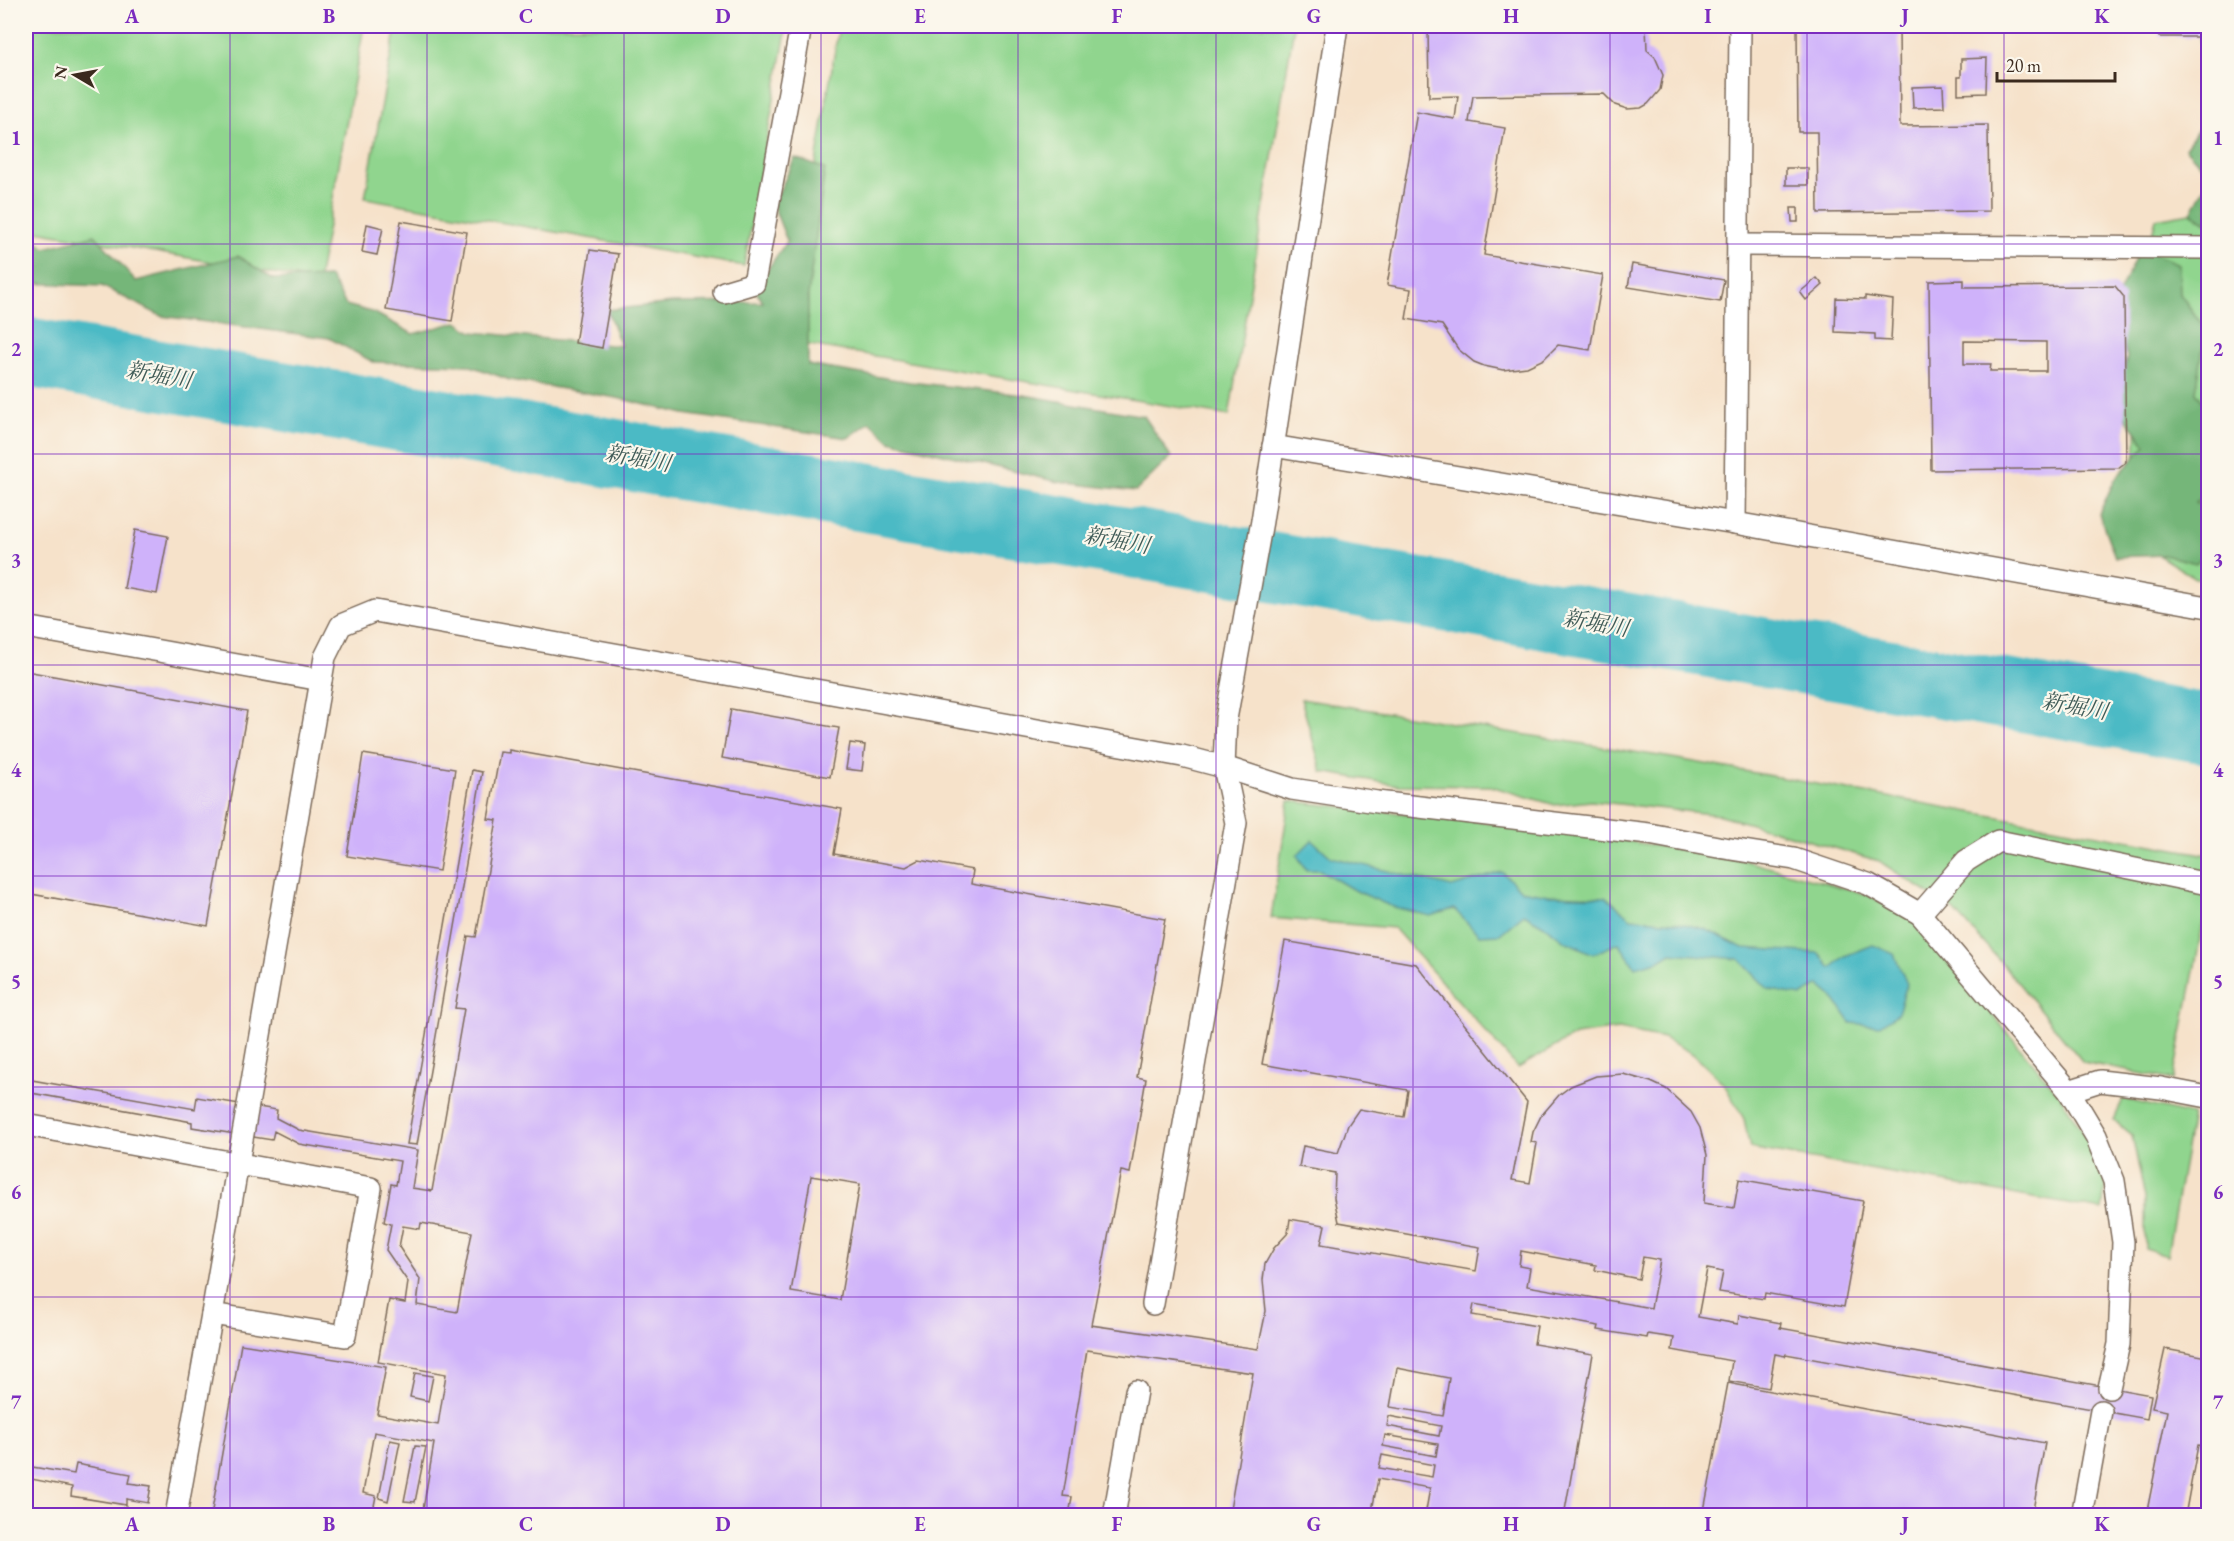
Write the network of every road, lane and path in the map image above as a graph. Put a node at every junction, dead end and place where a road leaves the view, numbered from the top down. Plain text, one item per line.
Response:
1 (801, 26) edge
2 (1338, 26) edge
3 (1740, 26) edge
4 (1738, 244) junction
5 (2208, 248) edge
6 (723, 292) dead end
7 (1273, 447) junction
8 (1735, 523) junction
9 (2208, 607) edge
10 (26, 627) edge
11 (321, 680) junction
12 (1224, 767) junction
13 (2208, 884) edge
14 (1920, 914) junction
15 (2069, 1091) junction
16 (2208, 1097) edge
17 (26, 1125) edge
18 (239, 1164) junction
19 (1153, 1304) dead end
20 (212, 1314) junction
21 (2109, 1388) dead end
22 (1136, 1391) dead end
23 (2101, 1411) dead end
24 (176, 1515) edge
25 (1114, 1515) edge
26 (2082, 1515) edge

1 - 6 lane
2 - 7 lane
3 - 4 lane
4 - 5 lane
4 - 8 lane
7 - 8 lane
7 - 12 lane
8 - 9 lane
10 - 11 lane
11 - 12 lane
11 - 18 lane
12 - 14 lane
12 - 19 lane
13 - 14 lane
14 - 15 lane
15 - 16 lane
15 - 21 lane
17 - 18 lane
18 - 20 lane
18 - 20 lane
20 - 24 lane
22 - 25 lane
23 - 26 lane

